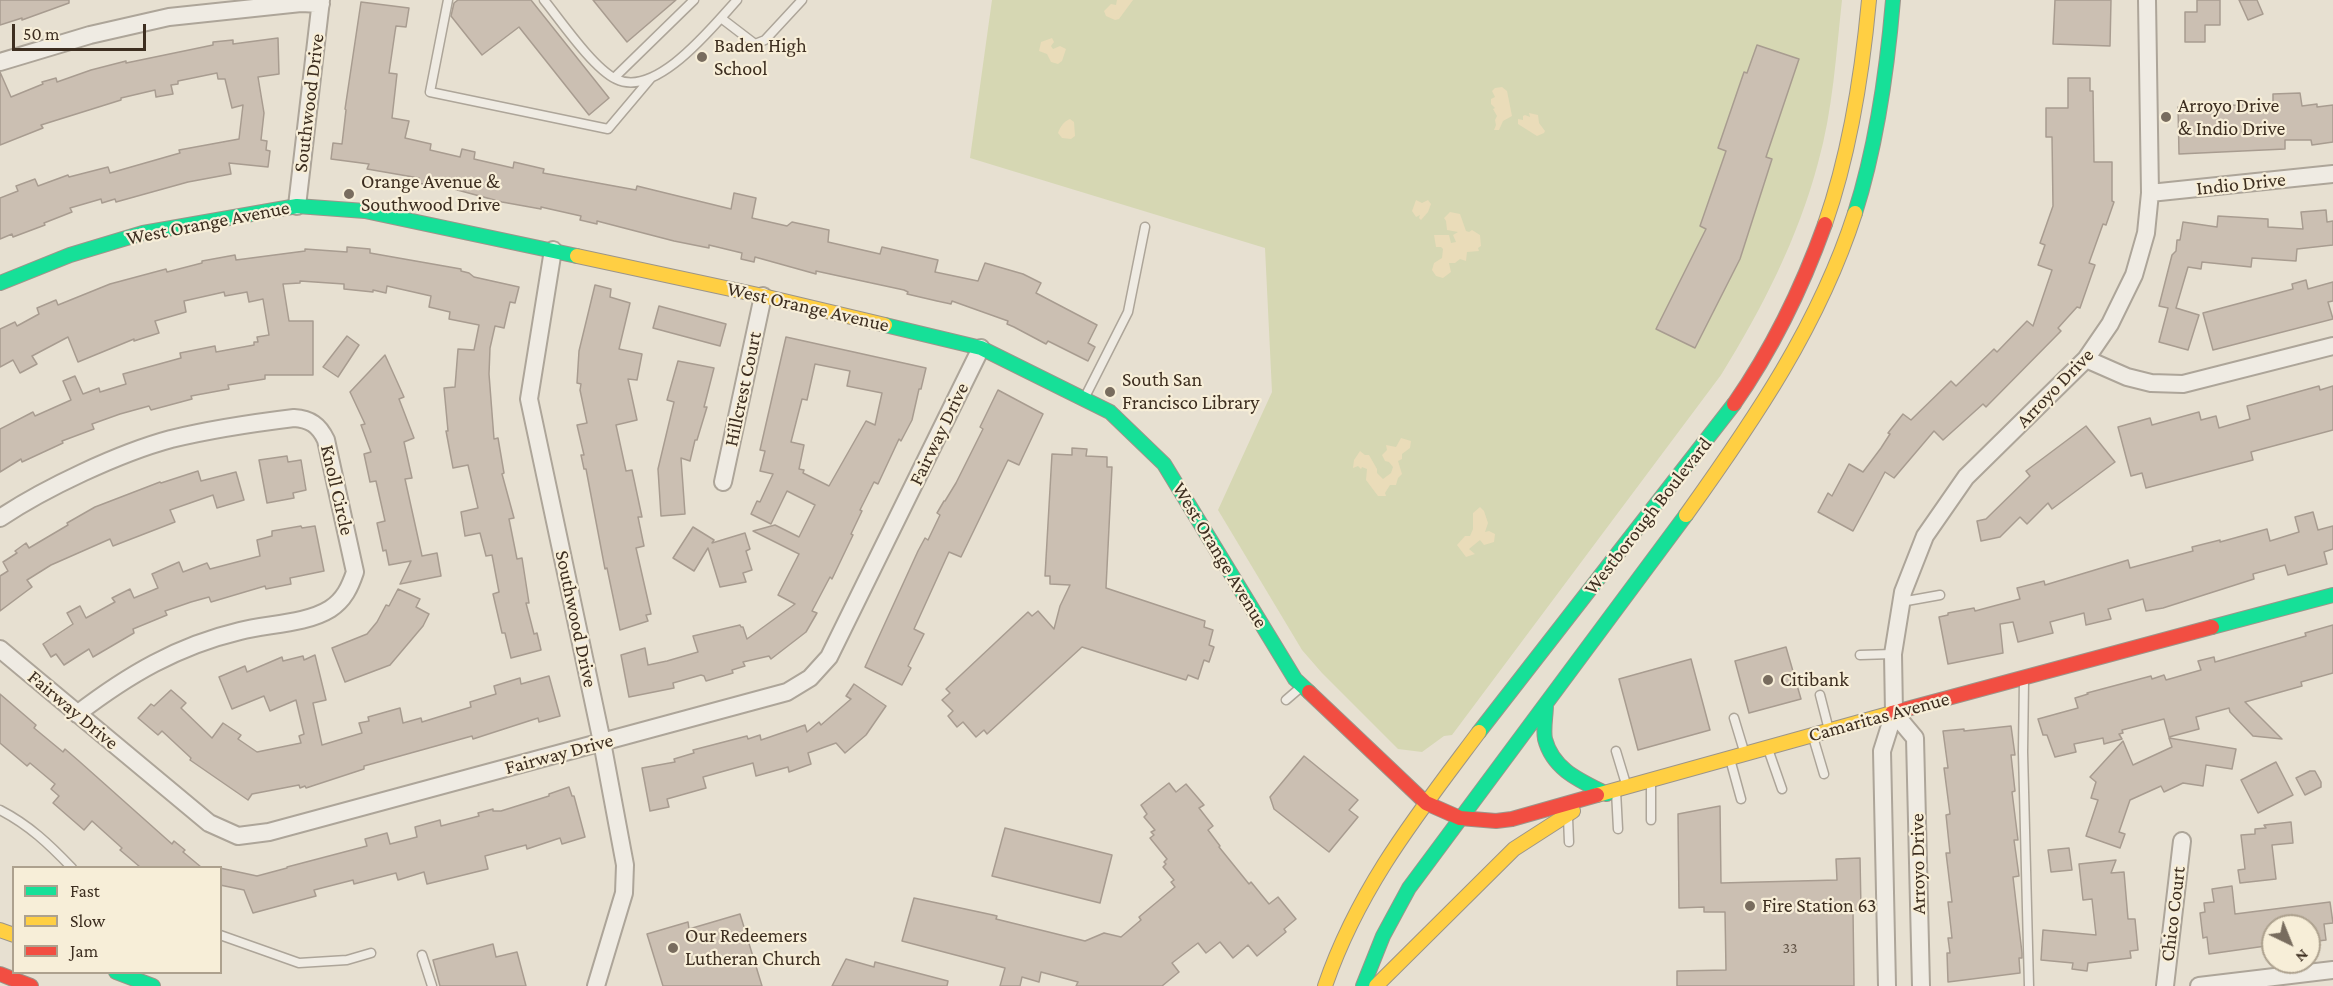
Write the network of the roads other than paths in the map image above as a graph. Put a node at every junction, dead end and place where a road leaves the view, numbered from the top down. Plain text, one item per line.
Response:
1 (448, 0) edge
2 (544, 0) edge
3 (694, 0) edge
4 (737, 0) edge
5 (802, 0) edge
6 (1869, 0) edge
7 (1893, 0) edge
8 (2147, 0) edge
9 (321, 2) edge
10 (721, 18) junction
11 (0, 62) edge
12 (614, 78) junction
13 (651, 78) junction
14 (2333, 174) edge
15 (2150, 193) junction
16 (297, 206) junction
17 (1145, 227) dead end
18 (553, 250) junction
19 (0, 284) edge
20 (763, 296) junction
21 (2333, 346) edge
22 (981, 348) junction
23 (2086, 359) junction
24 (1085, 398) junction
25 (723, 482) dead end
26 (0, 518) edge
27 (1940, 595) dead end
28 (2333, 595) edge
29 (1901, 602) junction
30 (0, 649) edge
31 (1893, 654) junction
32 (1860, 655) dead end
33 (2024, 676) junction
34 (1303, 686) junction
35 (1820, 695) dead end
36 (1286, 700) dead end
37 (1546, 705) junction
38 (1894, 713) junction
39 (77, 714) junction
40 (1734, 718) dead end
41 (1829, 731) junction
42 (1813, 735) junction
43 (602, 742) junction
44 (1767, 748) junction
45 (1616, 751) dead end
46 (1745, 754) junction
47 (1730, 759) junction
48 (1824, 774) dead end
49 (1651, 781) junction
50 (1782, 789) dead end
51 (1617, 791) junction
52 (1741, 799) dead end
53 (1426, 803) junction
54 (0, 810) edge
55 (1568, 814) junction
56 (1460, 818) junction
57 (1651, 820) dead end
58 (1618, 829) dead end
59 (2182, 841) dead end
60 (1569, 842) dead end
61 (71, 866) edge
62 (222, 936) edge
63 (370, 953) dead end
64 (422, 955) dead end
65 (2333, 970) edge
66 (0, 974) edge
67 (121, 974) edge
68 (31, 986) edge
69 (153, 986) edge
70 (432, 986) edge
71 (596, 986) edge
72 (1325, 986) edge
73 (1363, 986) edge
74 (1376, 986) edge
75 (1887, 986) edge
76 (1921, 986) edge
77 (2029, 986) edge
78 (2164, 986) edge
79 (2199, 986) edge

1 - 13 lane
2 - 12 lane
3 - 12 lane
4 - 10 lane
5 - 10 lane
6 - 53 main road, Westborough Boulevard
7 - 37 main road, Westborough Boulevard
8 - 15 street, Arroyo Drive
9 - 11 street
9 - 16 street, Southwood Drive
10 - 13 lane
12 - 13 lane
14 - 15 street, Indio Drive
15 - 23 street, Arroyo Drive
16 - 18 main road, West Orange Avenue
16 - 19 main road, West Orange Avenue
17 - 24 lane
18 - 20 main road, West Orange Avenue
18 - 43 street, Southwood Drive
20 - 22 main road, West Orange Avenue
20 - 25 street, Hillcrest Court
21 - 23 street
22 - 24 main road, West Orange Avenue
22 - 43 street, Fairway Drive
23 - 29 street, Arroyo Drive
24 - 34 main road, West Orange Avenue
26 - 39 street, Knoll Circle
27 - 29 lane
28 - 33 main road, Camaritas Avenue
29 - 31 street, Arroyo Drive
30 - 39 street, Fairway Drive
31 - 32 lane
31 - 38 street, Arroyo Drive
33 - 38 main road, Camaritas Avenue
33 - 77 lane
34 - 36 lane
34 - 53 main road, West Orange Avenue
35 - 41 lane
37 - 51 main road
37 - 56 main road, Westborough Boulevard
38 - 41 main road, Camaritas Avenue
38 - 75 street, Arroyo Drive
38 - 76 street, Arroyo Drive
39 - 43 street, Fairway Drive
40 - 46 lane
41 - 42 main road, Camaritas Avenue
42 - 44 main road, Camaritas Avenue
42 - 48 lane
43 - 71 street, Southwood Drive
44 - 46 main road, Camaritas Avenue
44 - 50 lane
45 - 51 lane
46 - 47 main road, Camaritas Avenue
47 - 49 main road, Camaritas Avenue
47 - 52 lane
49 - 51 main road, Camaritas Avenue
49 - 57 lane
51 - 55 main road
51 - 56 main road, Camaritas Avenue
51 - 58 lane
53 - 56 main road, Camaritas Avenue
53 - 72 main road, Westborough Boulevard
54 - 61 lane
55 - 60 lane
55 - 74 main road
56 - 73 main road, Westborough Boulevard
59 - 78 street, Chico Court
62 - 63 lane
64 - 70 lane
65 - 79 street
66 - 68 main road
67 - 69 main road

